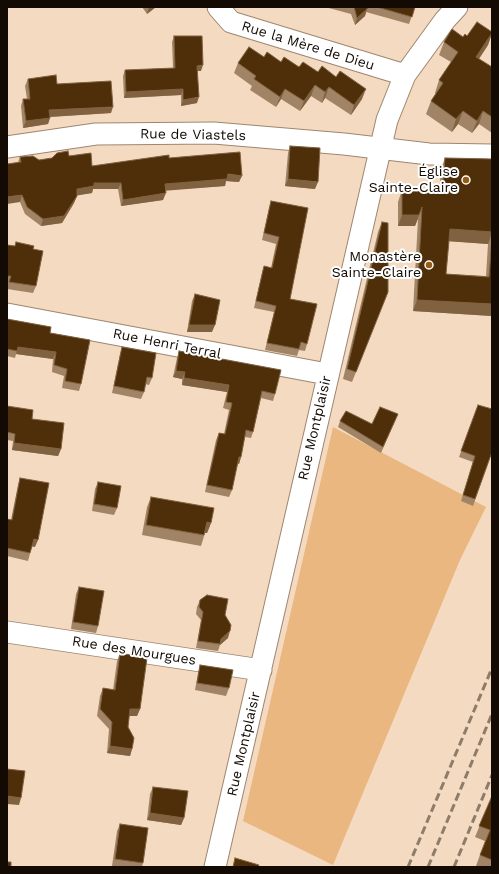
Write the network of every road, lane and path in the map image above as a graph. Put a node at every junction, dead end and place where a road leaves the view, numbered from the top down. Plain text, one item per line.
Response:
1 (218, 7) edge
2 (456, 7) edge
3 (405, 75) junction
4 (7, 147) edge
5 (380, 148) junction
6 (492, 155) edge
7 (7, 314) edge
8 (327, 374) junction
9 (7, 632) edge
10 (261, 670) junction
11 (215, 867) edge

1 - 3 street, Rue la Mère de Dieu
2 - 3 street, Rue Montplaisir
3 - 5 street, Rue Montplaisir
4 - 5 street, Rue de Viastels
5 - 6 street, Rue de Viastels
5 - 8 street, Rue Montplaisir
7 - 8 street, Rue Henri Terral
8 - 10 street, Rue Montplaisir
9 - 10 street, Rue des Mourgues
10 - 11 street, Rue Montplaisir

